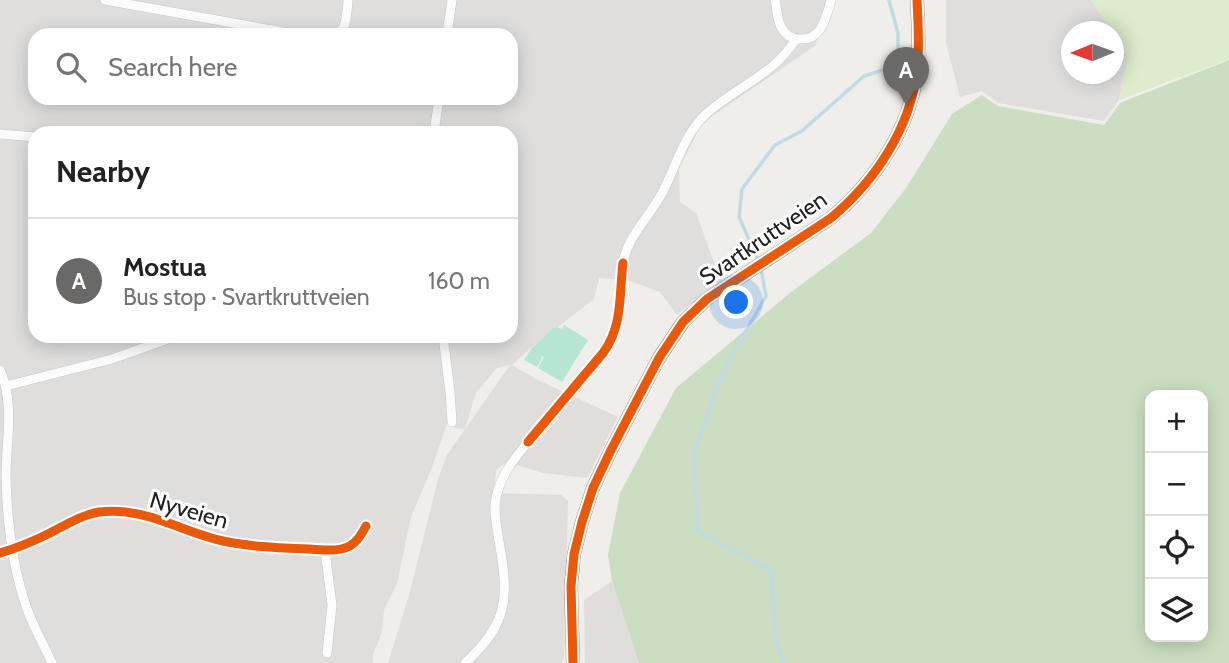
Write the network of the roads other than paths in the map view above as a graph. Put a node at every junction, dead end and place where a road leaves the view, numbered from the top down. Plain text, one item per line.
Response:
1 (105, 0) edge
2 (348, 0) edge
3 (452, 0) edge
4 (775, 0) edge
5 (831, 0) edge
6 (917, 0) edge
7 (261, 28) edge
8 (344, 28) edge
9 (448, 28) edge
10 (796, 39) junction
11 (438, 105) edge
12 (435, 126) edge
13 (0, 134) edge
14 (28, 136) edge
15 (623, 263) dead end
16 (157, 343) edge
17 (444, 343) edge
18 (0, 369) edge
19 (6, 386) junction
20 (4, 401) edge
21 (452, 422) dead end
22 (528, 442) dead end
23 (366, 526) dead end
24 (12, 550) junction
25 (325, 550) junction
26 (0, 553) edge
27 (327, 653) dead end
28 (52, 663) edge
29 (465, 663) edge
30 (572, 663) edge

1 - 7 street
2 - 8 street
3 - 9 street
4 - 10 street
5 - 10 street
6 - 30 street, Svartkruttveien
10 - 15 street
11 - 12 street
13 - 14 street
16 - 19 street
17 - 21 street
18 - 19 street
19 - 20 street
20 - 24 street
22 - 29 street
23 - 25 street, Nyveien
24 - 25 street, Nyveien
24 - 26 street, Nyveien
24 - 28 street
25 - 27 street

